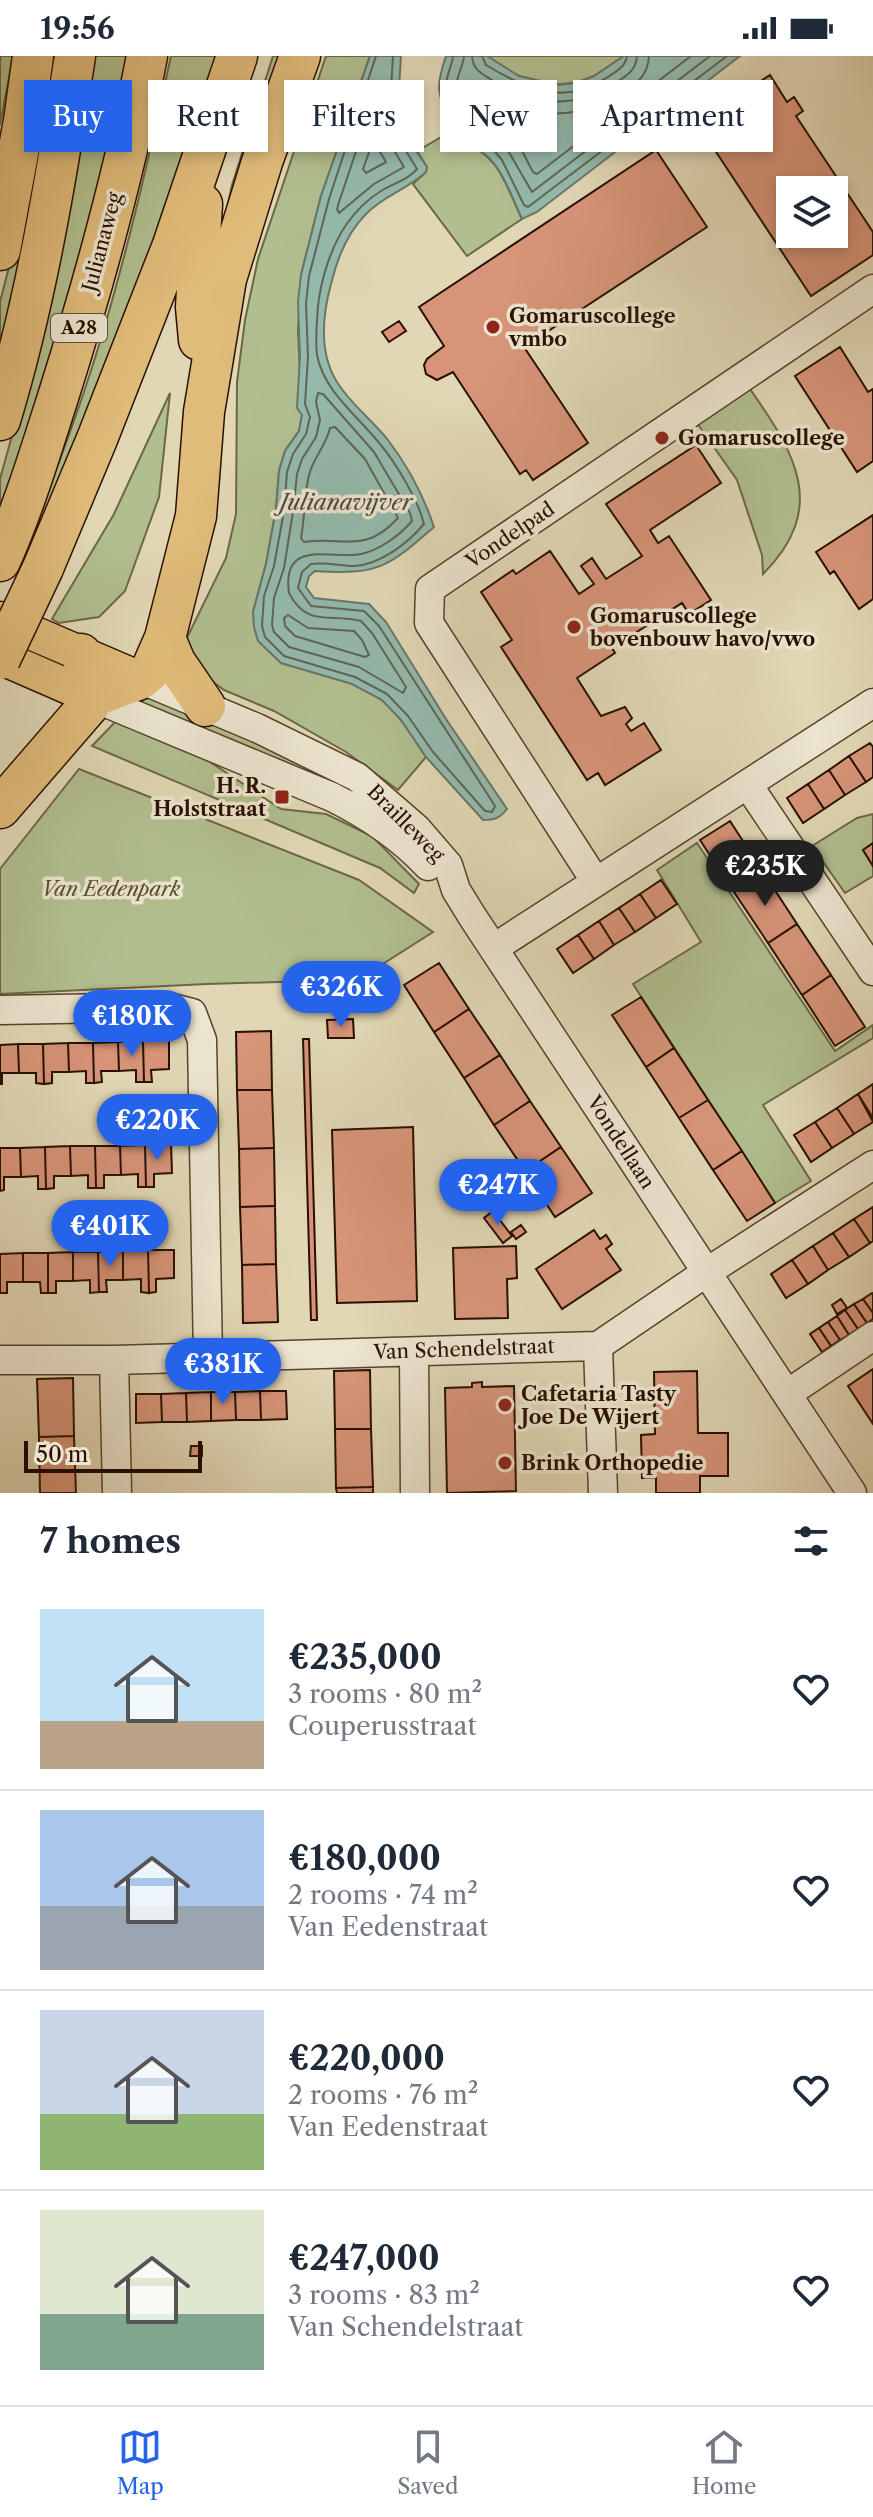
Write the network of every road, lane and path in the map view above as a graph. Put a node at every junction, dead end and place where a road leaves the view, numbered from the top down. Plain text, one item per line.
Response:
1 (33, 56) edge
2 (75, 56) edge
3 (147, 56) edge
4 (237, 56) edge
5 (300, 56) edge
6 (205, 155) junction
7 (0, 250) edge
8 (873, 289) edge
9 (204, 412) junction
10 (0, 420) edge
11 (2, 556) edge
12 (0, 619) edge
13 (165, 638) junction
14 (81, 654) junction
15 (0, 658) edge
16 (140, 679) junction
17 (873, 703) edge
18 (89, 704) junction
19 (205, 706) junction
20 (748, 785) junction
21 (0, 808) edge
22 (596, 882) junction
23 (456, 890) junction
24 (494, 948) junction
25 (873, 971) edge
26 (0, 1010) edge
27 (873, 1165) edge
28 (707, 1272) junction
29 (873, 1336) edge
30 (598, 1346) junction
31 (414, 1352) junction
32 (208, 1356) junction
33 (0, 1360) edge
34 (114, 1360) junction
35 (787, 1394) junction
36 (117, 1493) edge
37 (415, 1493) edge
38 (603, 1493) edge
39 (852, 1493) edge

1 - 7 highway
2 - 10 highway, A28
3 - 11 highway, Julianaweg / A28
4 - 6 highway, A28
5 - 9 highway, A28
6 - 9 highway, A28
6 - 15 highway, A28, bridge
8 - 22 street, Vondelpad
9 - 13 highway, A28
12 - 14 main road, Brailleweg
13 - 16 highway, A28
13 - 19 highway
14 - 16 main road, Brailleweg
14 - 18 highway
15 - 18 main road, Brailleweg
16 - 18 highway
16 - 19 street, Brailleweg
17 - 20 street
18 - 21 highway
18 - 23 street, Brailleweg
19 - 23 street, Brailleweg
20 - 22 street
20 - 25 street
22 - 24 street
23 - 24 street, Vondellaan
24 - 28 street, Vondellaan
26 - 32 street
27 - 28 street
28 - 30 street
28 - 35 street, Vondellaan
29 - 35 street
30 - 31 street, Van Schendelstraat
30 - 38 street
31 - 32 street, Van Schendelstraat
31 - 37 street
32 - 34 street, Van Schendelstraat
33 - 34 street, Van Schendelstraat
34 - 36 street
35 - 39 street, Vondellaan

